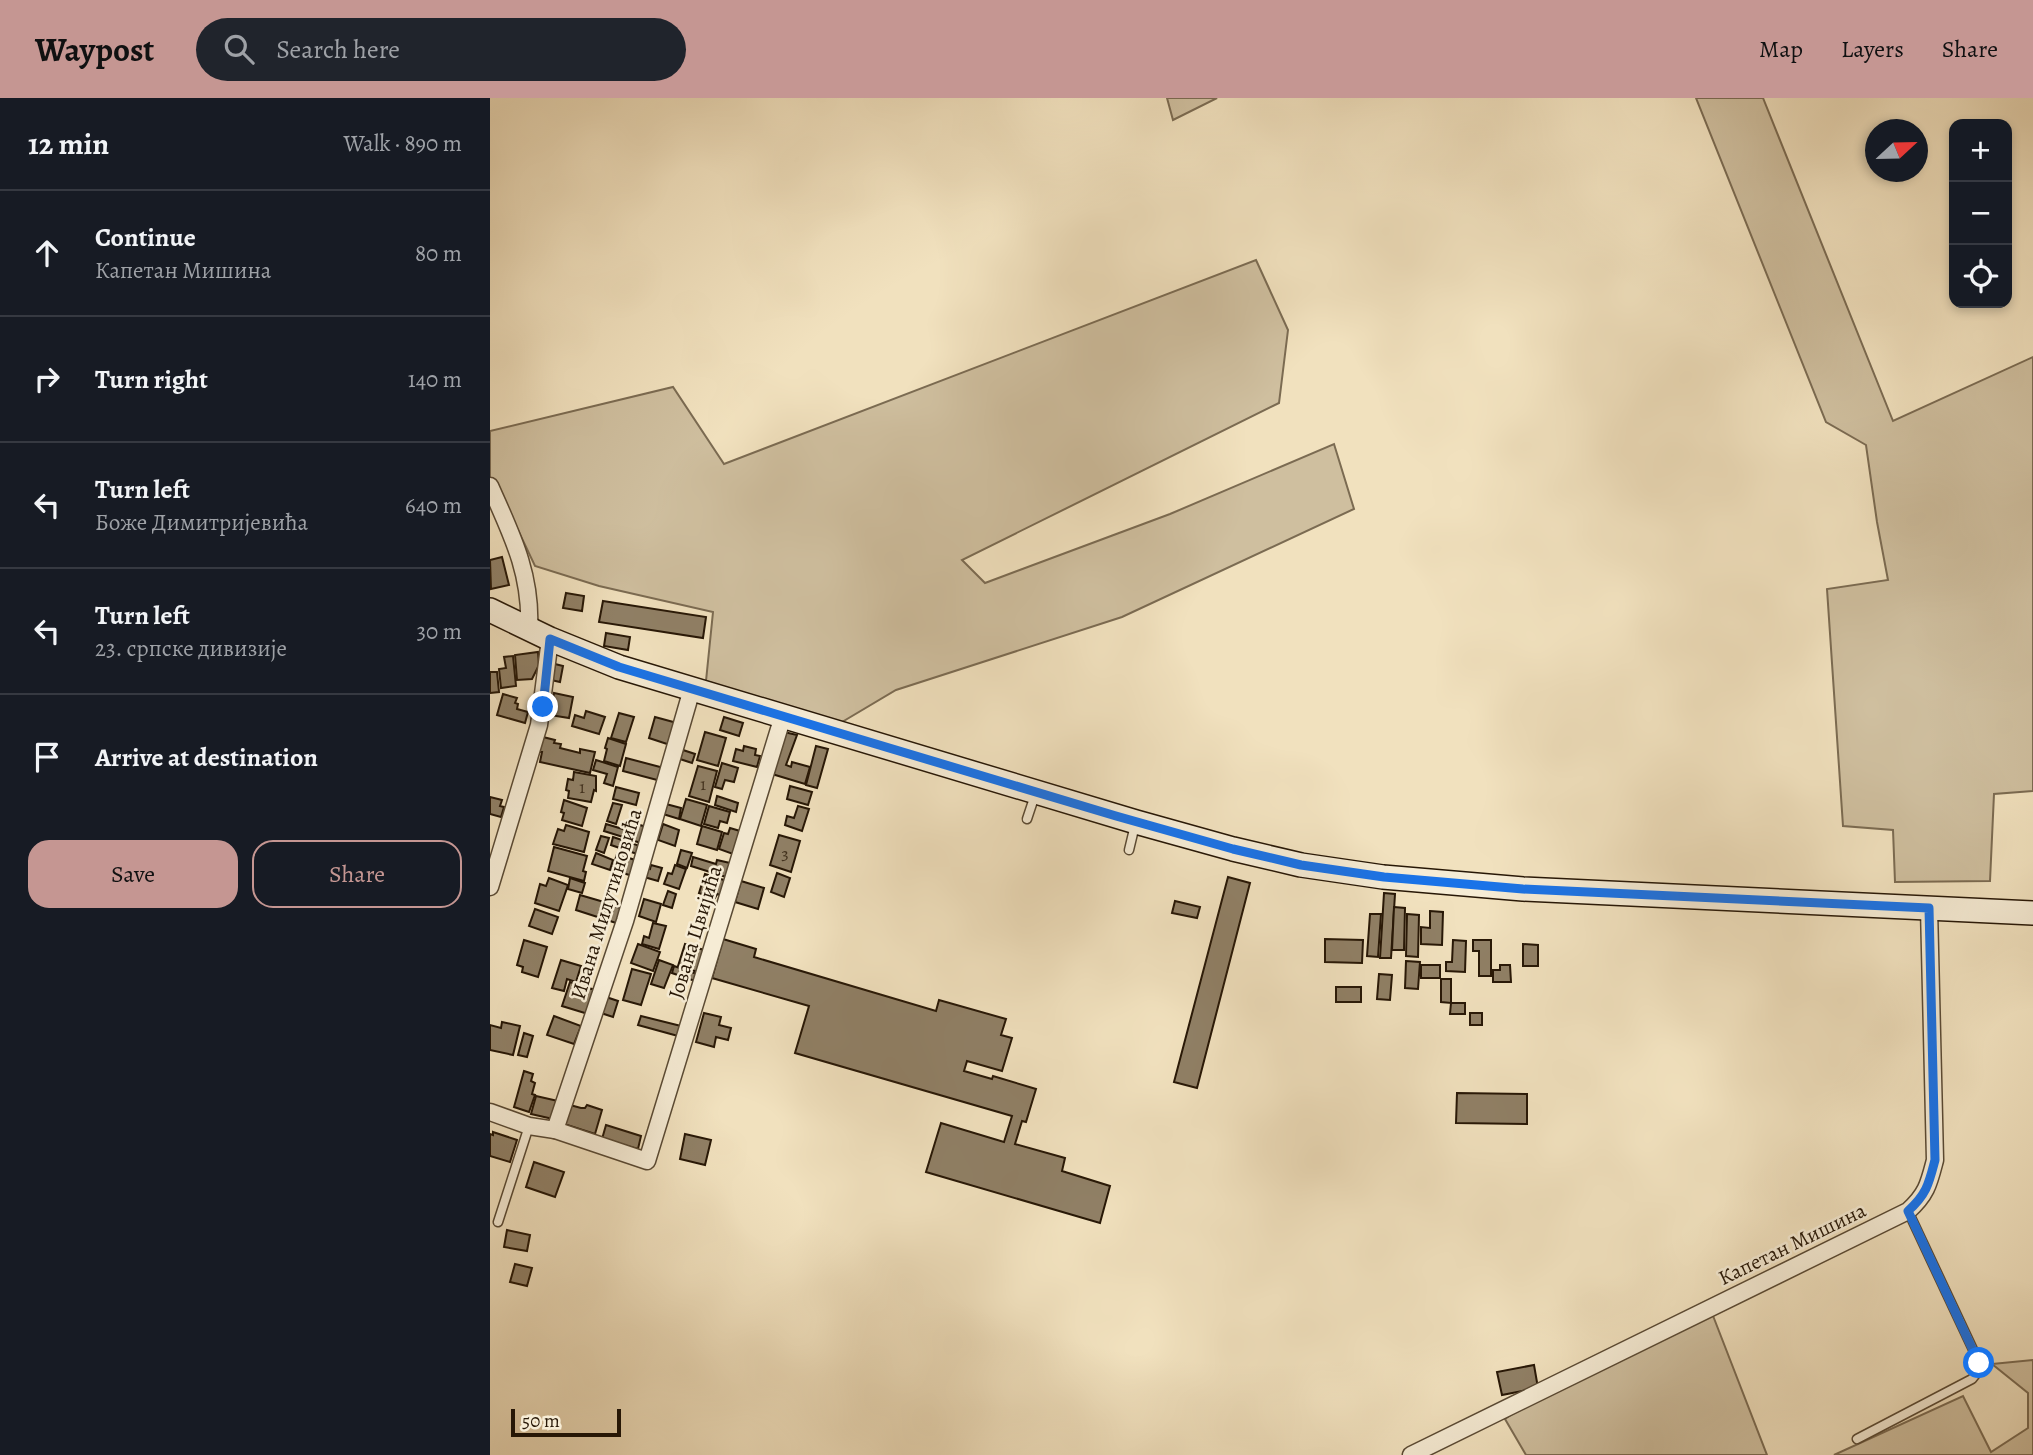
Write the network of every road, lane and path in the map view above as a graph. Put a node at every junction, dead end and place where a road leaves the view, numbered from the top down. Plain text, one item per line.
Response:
1 (490, 486) edge
2 (490, 610) edge
3 (529, 630) junction
4 (550, 639) junction
5 (692, 689) junction
6 (783, 716) junction
7 (1036, 791) junction
8 (1027, 819) dead end
9 (1136, 822) junction
10 (1129, 850) dead end
11 (490, 887) edge
12 (1929, 908) junction
13 (2033, 913) edge
14 (490, 1112) edge
15 (529, 1126) junction
16 (555, 1130) junction
17 (1908, 1211) junction
18 (498, 1222) dead end
19 (1857, 1439) dead end
20 (1411, 1455) edge

1 - 3 street
2 - 3 main road
3 - 4 main road
4 - 5 main road
4 - 11 street
5 - 6 main road
5 - 16 street, Ивана Милутиновића
6 - 7 main road
6 - 16 street, Јована Цвијића
7 - 8 lane
7 - 9 main road
9 - 10 lane
9 - 12 main road
12 - 13 main road
12 - 17 street
14 - 15 street
15 - 16 street
15 - 18 lane
17 - 19 lane
17 - 20 street, Капетан Мишина

